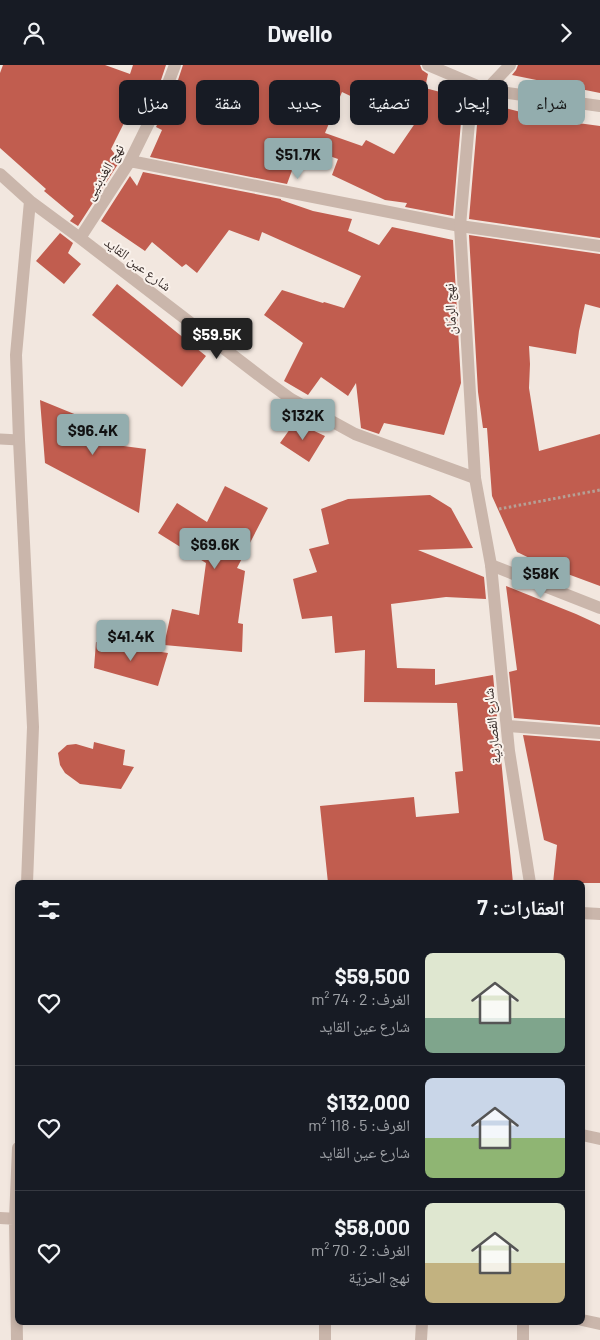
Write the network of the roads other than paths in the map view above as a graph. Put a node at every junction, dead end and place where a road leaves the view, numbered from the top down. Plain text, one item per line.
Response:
1 (175, 65) edge
2 (428, 65) edge
3 (510, 65) edge
4 (463, 80) edge
5 (496, 80) edge
6 (508, 93) edge
7 (600, 107) edge
8 (469, 125) edge
9 (130, 161) junction
10 (0, 174) edge
11 (30, 201) junction
12 (460, 226) junction
13 (80, 238) junction
14 (600, 246) edge
15 (0, 439) edge
16 (19, 440) junction
17 (475, 478) junction
18 (491, 565) junction
19 (600, 608) edge
20 (507, 726) junction
21 (600, 733) edge
22 (27, 880) edge
23 (530, 880) edge
24 (585, 913) edge
25 (600, 914) edge
26 (585, 1136) edge
27 (600, 1139) edge
28 (0, 1218) edge
29 (15, 1219) edge
30 (585, 1321) edge
31 (600, 1324) edge
32 (17, 1325) edge
33 (326, 1325) edge
34 (422, 1325) edge
35 (523, 1325) edge
36 (17, 1340) edge
37 (325, 1340) edge
38 (421, 1340) edge
39 (523, 1340) edge

1 - 9 street, نهج الغذبنيى
2 - 4 street
3 - 5 street, نهج الرمّان
6 - 7 street
8 - 12 street, نهج الرمّان
9 - 12 street
9 - 13 street, نهج الغذبنيى
10 - 11 street, شارع عين القايد
11 - 13 street, شارع عين القايد
11 - 16 street
12 - 14 street
12 - 17 street, نهج الرمّان
13 - 17 street, شارع عين القايد
15 - 16 lane
16 - 22 street
17 - 18 street, نهج الرمّان
18 - 19 street
18 - 20 street, شارع القصارنية
20 - 21 street
20 - 23 street, شارع القصارنية
24 - 25 street
26 - 27 street
28 - 29 street
30 - 31 street
32 - 36 street
33 - 37 street
34 - 38 street
35 - 39 street

